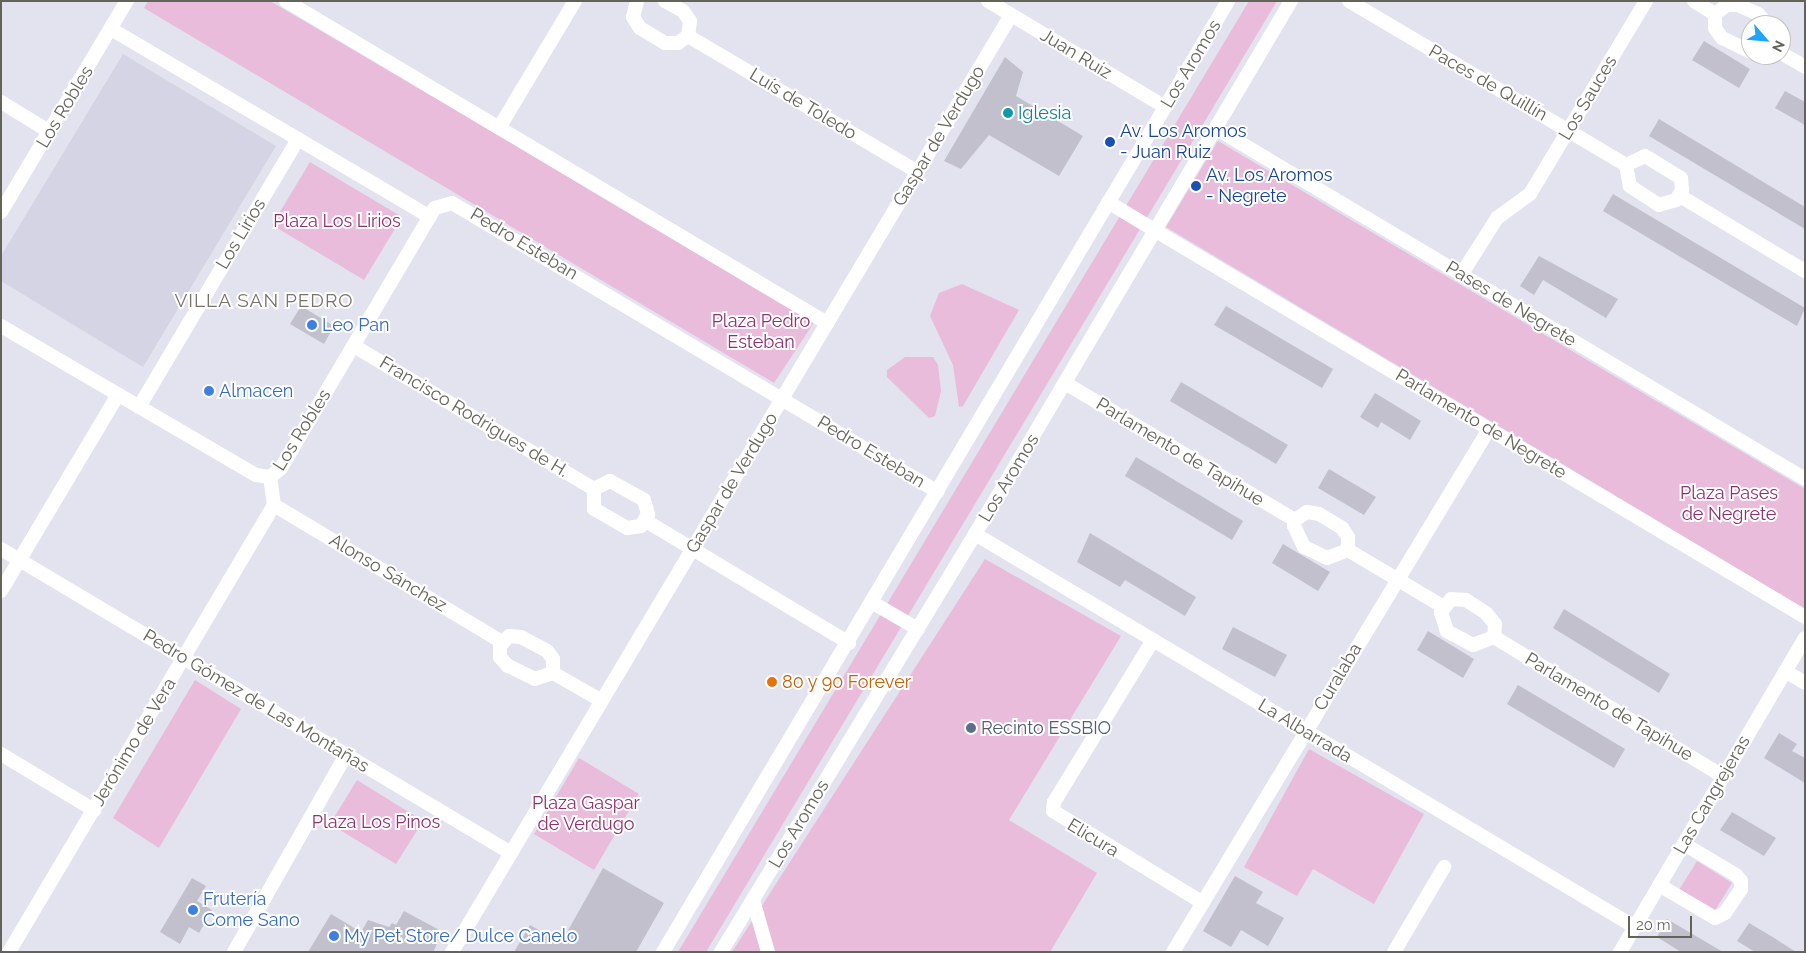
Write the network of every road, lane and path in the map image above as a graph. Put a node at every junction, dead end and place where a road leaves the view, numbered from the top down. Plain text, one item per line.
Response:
1 (127, 1) edge
2 (286, 1) edge
3 (575, 1) edge
4 (665, 1) edge
5 (988, 1) edge
6 (1228, 1) edge
7 (1291, 1) edge
8 (1349, 1) edge
9 (1646, 1) edge
10 (1694, 1) edge
11 (634, 2) edge
12 (1715, 14) junction
13 (1011, 15) junction
14 (1759, 15) edge
15 (111, 29) junction
16 (688, 36) junction
17 (1741, 47) edge
18 (1791, 59) edge
19 (1805, 67) edge
20 (1, 102) edge
21 (1165, 107) junction
22 (499, 128) junction
23 (1216, 129) junction
24 (1569, 130) junction
25 (50, 132) junction
26 (298, 139) junction
27 (1626, 164) junction
28 (918, 172) junction
29 (1680, 196) junction
30 (1108, 202) junction
31 (1, 212) edge
32 (430, 217) junction
33 (1156, 231) junction
34 (1805, 271) edge
35 (1461, 275) junction
36 (827, 323) junction
37 (1, 326) edge
38 (354, 346) junction
39 (1066, 383) junction
40 (118, 395) junction
41 (782, 399) junction
42 (139, 407) junction
43 (1489, 429) junction
44 (270, 477) junction
45 (1805, 479) edge
46 (594, 489) junction
47 (938, 492) junction
48 (274, 505) junction
49 (1294, 520) junction
50 (646, 521) junction
51 (975, 534) junction
52 (1, 549) edge
53 (693, 549) junction
54 (1348, 550) junction
55 (20, 560) junction
56 (1398, 580) junction
57 (1, 590) edge
58 (873, 603) junction
59 (1442, 606) junction
60 (1805, 617) edge
61 (918, 629) junction
62 (1494, 638) junction
63 (1805, 638) edge
64 (1153, 640) junction
65 (502, 642) junction
66 (850, 643) junction
67 (184, 658) junction
68 (1785, 671) junction
69 (553, 673) junction
70 (1805, 683) edge
71 (602, 701) junction
72 (1305, 731) junction
73 (1, 754) edge
74 (346, 755) junction
75 (1723, 776) junction
76 (94, 810) junction
77 (1684, 844) junction
78 (511, 853) junction
79 (1444, 867) dead end
80 (1659, 885) junction
81 (752, 900) junction
82 (1203, 903) junction
83 (1635, 927) junction
84 (10, 952) edge
85 (234, 952) edge
86 (452, 952) edge
87 (663, 952) edge
88 (722, 952) edge
89 (768, 952) edge
90 (1174, 952) edge
91 (1394, 952) edge
92 (1620, 952) edge

1 - 15 street, Los Robles
2 - 22 street
3 - 22 street
4 - 16 street
5 - 13 street, Juan Ruiz
6 - 21 street, Los Aromos
7 - 23 street, Los Aromos
8 - 24 street, Paces de Quillín
9 - 24 street, Los Sauces
10 - 12 street
11 - 16 street
12 - 14 street
12 - 17 street
13 - 21 street, Juan Ruiz
13 - 28 street, Gaspar de Verdugo
15 - 25 street, Los Robles
15 - 26 street
16 - 28 street, Luís de Toledo
18 - 19 street
20 - 25 street
21 - 30 street, Los Aromos
22 - 36 street
23 - 33 street, Los Aromos
23 - 35 street, Pases de Negrete
24 - 27 street, Paces de Quillín
24 - 35 street, Los Sauces
25 - 31 street, Los Robles
26 - 32 street
26 - 42 street, Los Lirios
27 - 29 street
27 - 29 street
28 - 36 street, Gaspar de Verdugo
29 - 34 street
30 - 33 street, Parlamento de Negrete
30 - 47 street, Los Aromos
32 - 38 street, Los Robles
32 - 41 street, Pedro Esteban
33 - 39 street, Los Aromos
33 - 43 street, Parlamento de Negrete
35 - 45 street, Pases de Negrete
36 - 41 street, Gaspar de Verdugo
37 - 40 street, Los Robles
38 - 44 street, Los Robles
38 - 46 street, Francisco Rodrigues de H.
39 - 49 street, Parlamento de Tapihue
39 - 51 street, Los Aromos
40 - 42 street, Los Robles
40 - 55 street
41 - 47 street, Pedro Esteban
41 - 53 street, Gaspar de Verdugo
42 - 44 street, Los Robles
43 - 56 street, Curalaba
43 - 60 street, Parlamento de Negrete
44 - 48 street
46 - 50 street
46 - 50 street
47 - 58 street, Los Aromos
48 - 65 street, Alonso Sánchez
48 - 67 street, Jerónimo de Vera
49 - 54 street
49 - 54 street
50 - 53 street
51 - 61 street, Los Aromos
51 - 64 street, La Albarrada
52 - 55 street, Pedro Gómez de Las Montañas
53 - 66 street
53 - 71 street, Gaspar de Verdugo
54 - 56 street
55 - 57 street
55 - 67 street, Pedro Gómez de Las Montañas
56 - 59 street
56 - 72 street, Curalaba
58 - 61 street
58 - 66 street, Los Aromos
59 - 62 street
59 - 62 street
61 - 81 street, Los Aromos
62 - 75 street, Parlamento de Tapihue
63 - 68 street, Las Cangrejeras
64 - 72 street, La Albarrada
64 - 82 street, Elicura
65 - 69 street
65 - 69 street
66 - 87 street, Los Aromos
67 - 74 street, Pedro Gómez de Las Montañas
67 - 76 street, Jerónimo de Vera
68 - 70 street
68 - 75 street, Las Cangrejeras
69 - 71 street
71 - 78 street, Gaspar de Verdugo
72 - 82 street, Curalaba
72 - 83 street, La Albarrada
73 - 76 street
74 - 78 street, Pedro Gómez de Las Montañas
74 - 85 street
75 - 77 street, Las Cangrejeras
76 - 84 street, Jerónimo de Vera
77 - 80 street, Las Cangrejeras
77 - 80 street
78 - 86 street, Gaspar de Verdugo
79 - 91 street
80 - 83 street, Las Cangrejeras
81 - 88 street, Los Aromos
81 - 89 street
82 - 90 street, Curalaba
83 - 92 street, Las Cangrejeras

